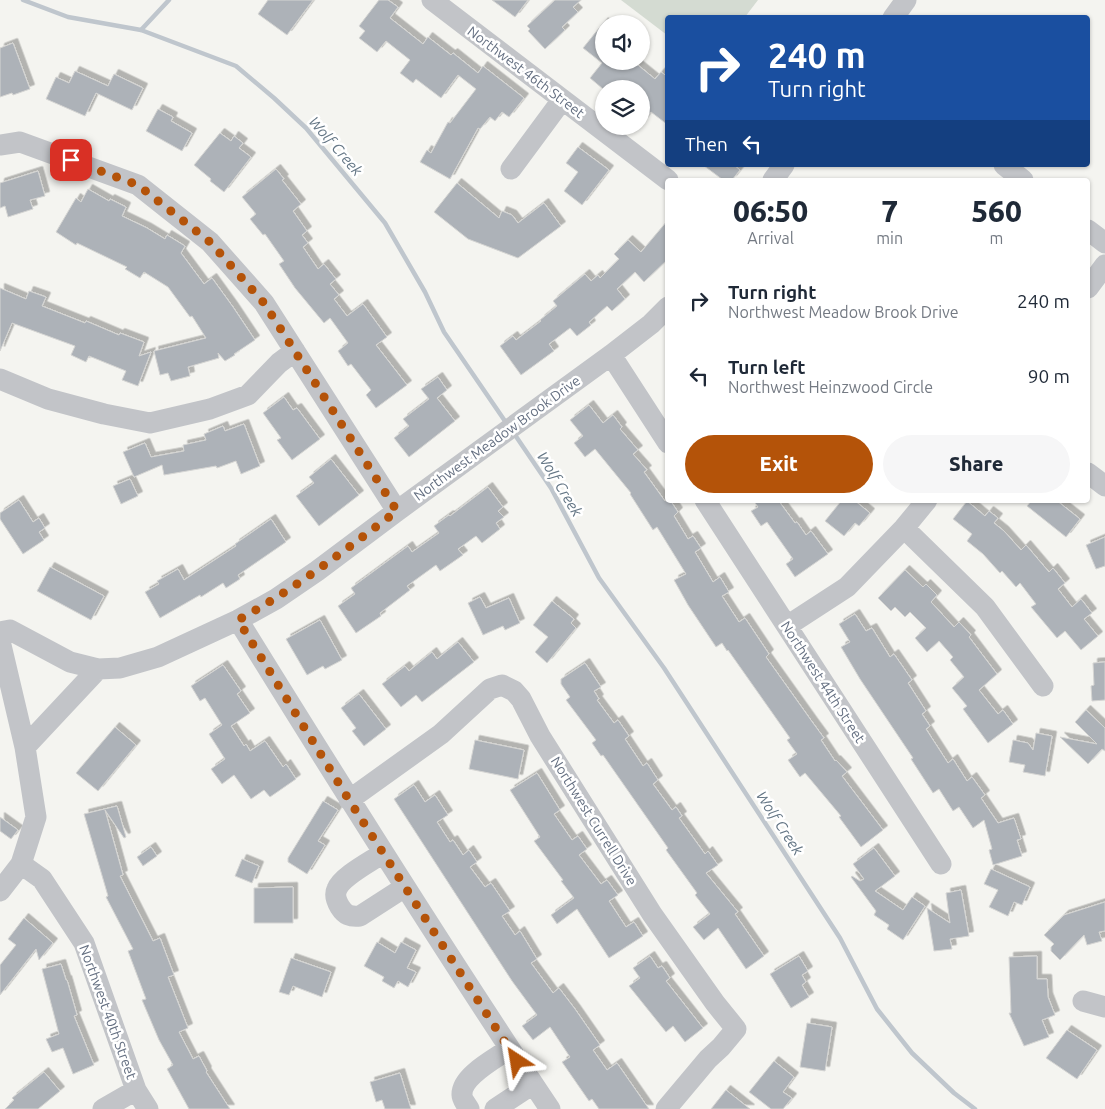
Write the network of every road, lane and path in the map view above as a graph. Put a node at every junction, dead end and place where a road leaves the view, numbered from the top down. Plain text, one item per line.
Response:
1 (432, 0) edge
2 (906, 0) edge
3 (895, 15) edge
4 (562, 100) junction
5 (0, 145) edge
6 (783, 167) edge
7 (1007, 167) edge
8 (511, 169) dead end
9 (665, 178) edge
10 (774, 178) edge
11 (1020, 178) edge
12 (1090, 232) edge
13 (1105, 243) edge
14 (1105, 265) edge
15 (1090, 285) edge
16 (665, 310) edge
17 (295, 351) junction
18 (611, 355) junction
19 (0, 379) edge
20 (665, 438) edge
21 (1090, 475) edge
22 (1105, 486) edge
23 (707, 503) edge
24 (925, 503) edge
25 (397, 511) junction
26 (904, 528) junction
27 (238, 620) junction
28 (787, 626) junction
29 (0, 632) edge
30 (0, 641) edge
31 (98, 669) junction
32 (1043, 686) dead end
33 (24, 747) junction
34 (349, 800) junction
35 (383, 854) junction
36 (21, 864) junction
37 (941, 864) dead end
38 (405, 886) junction
39 (0, 891) edge
40 (1083, 1001) dead end
41 (1105, 1007) edge
42 (509, 1049) junction
43 (533, 1084) junction
44 (136, 1090) junction
45 (102, 1109) edge
46 (148, 1109) edge
47 (470, 1109) edge
48 (495, 1109) edge
49 (550, 1109) edge
50 (666, 1109) edge

1 - 4 street, Northwest 46th Street
2 - 3 street
4 - 8 street
4 - 9 street, Northwest 46th Street
5 - 17 street
6 - 10 street
7 - 11 street
12 - 13 street
14 - 15 street
16 - 18 street, Northwest Meadow Brook Drive
17 - 19 street
17 - 25 street
18 - 20 street
18 - 25 street, Northwest Meadow Brook Drive
21 - 22 street
23 - 28 street, Northwest 44th Street
24 - 26 street
25 - 27 street, Northwest Meadow Brook Drive
26 - 28 street
26 - 32 street
27 - 31 street, Northwest Meadow Brook Drive
27 - 34 street
28 - 37 street, Northwest 44th Street
29 - 31 street, Northwest Meadow Brook Drive
30 - 33 street
31 - 33 street
33 - 36 street
34 - 35 street
34 - 50 street, Northwest Currell Drive
35 - 38 street
35 - 38 street
36 - 39 street
36 - 44 street, Northwest 40th Street
38 - 42 street
40 - 41 street
42 - 43 street
42 - 47 street
43 - 48 street
43 - 49 street
44 - 45 street
44 - 46 street, Northwest 40th Street

